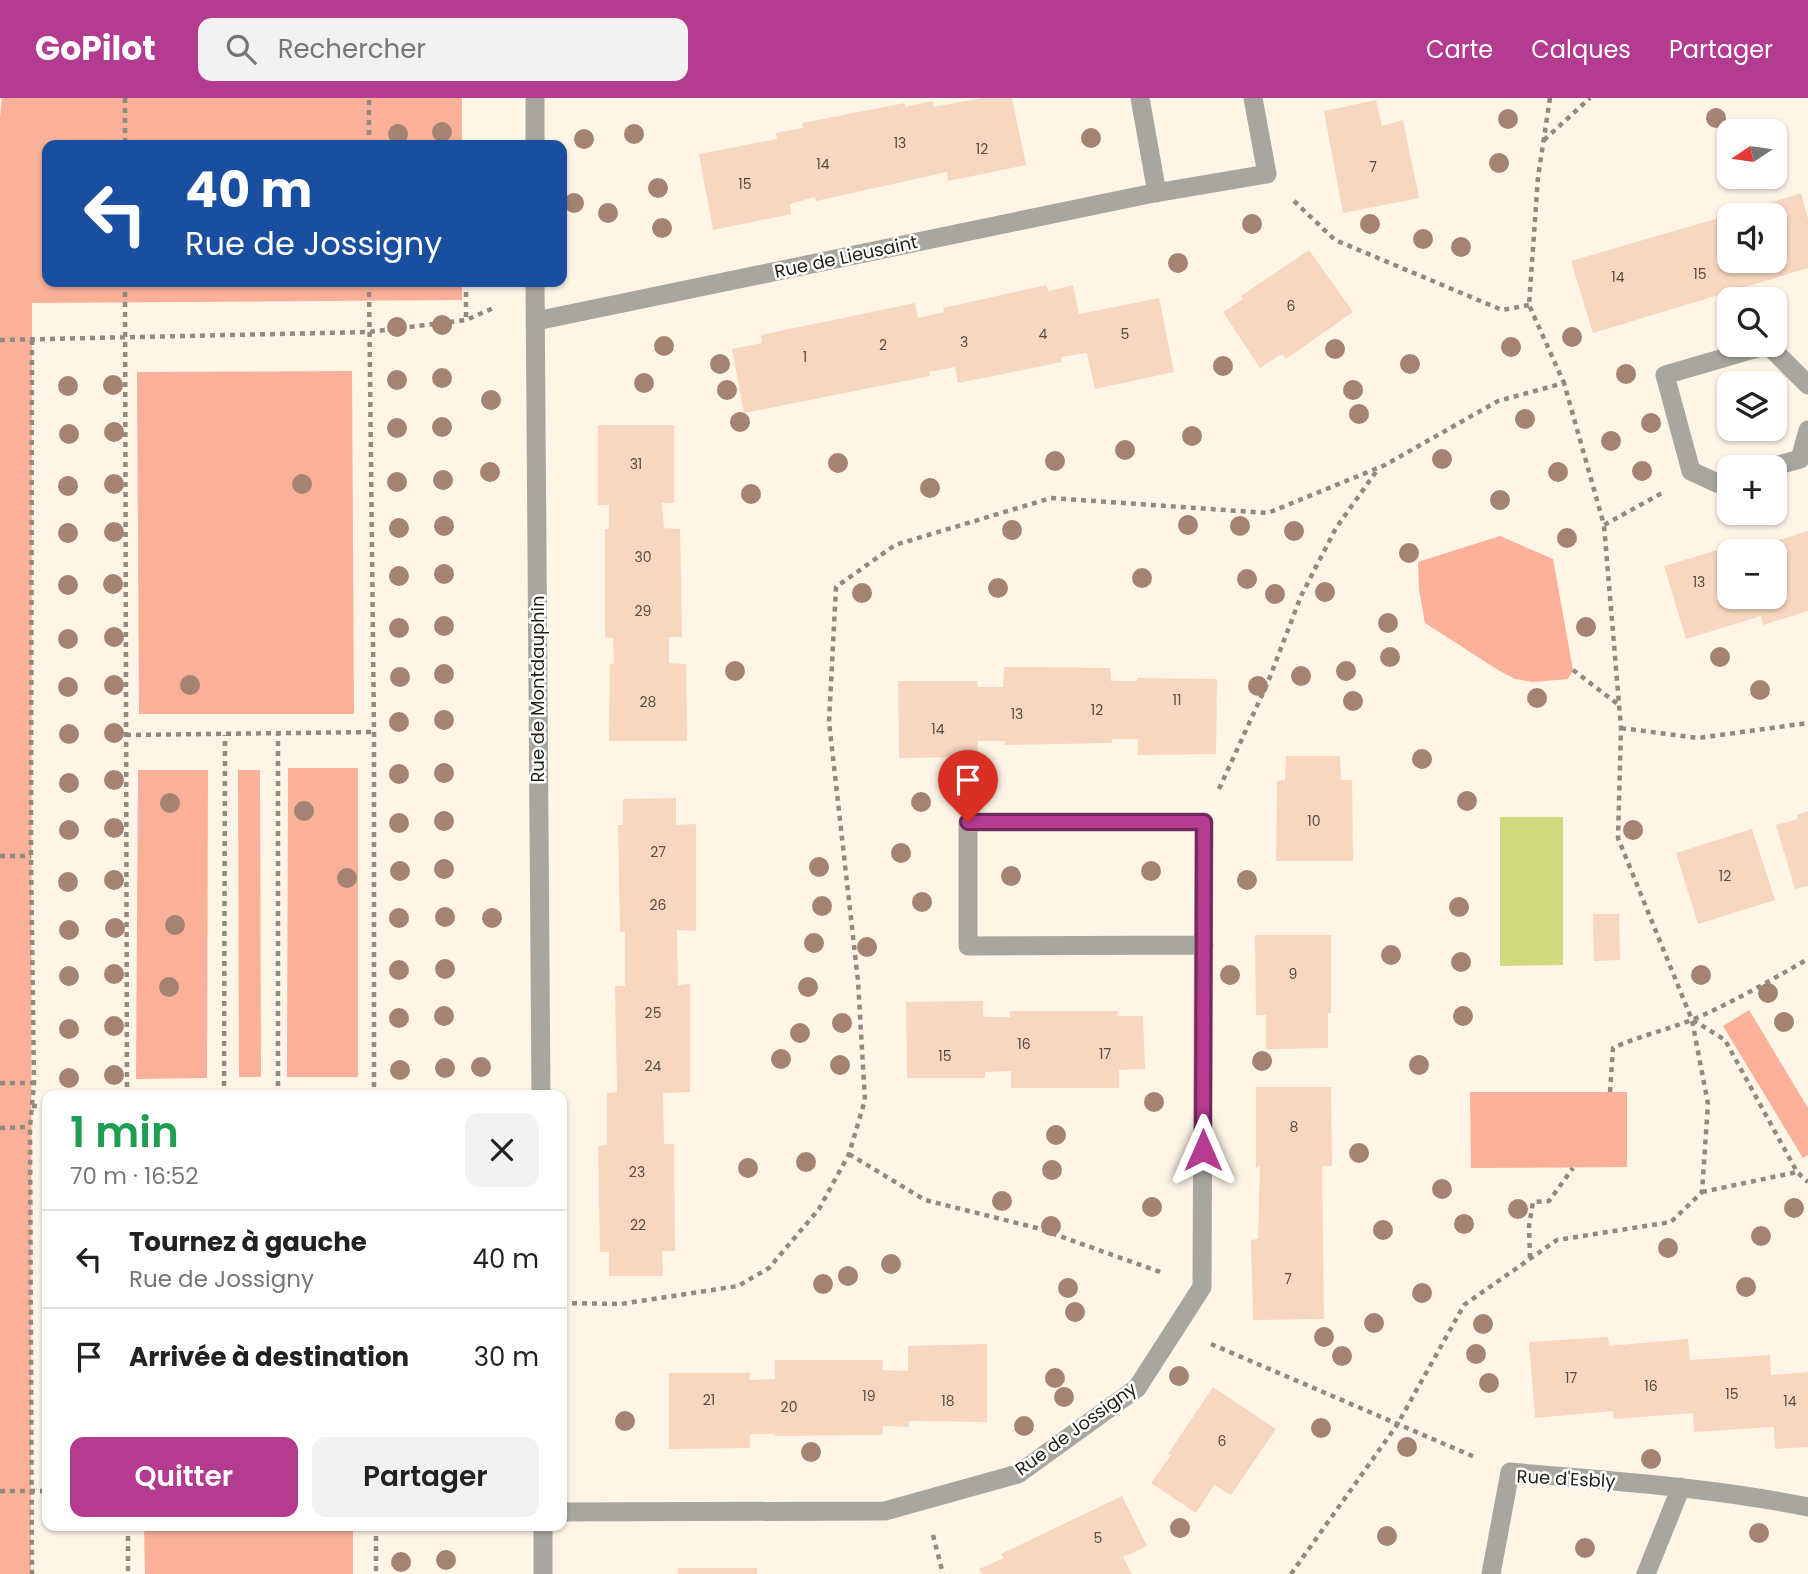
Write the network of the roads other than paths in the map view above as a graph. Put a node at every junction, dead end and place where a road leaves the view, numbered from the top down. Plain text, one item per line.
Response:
1 (535, 98) edge
2 (1140, 98) edge
3 (1253, 98) edge
4 (535, 140) edge
5 (1157, 193) junction
6 (535, 287) edge
7 (536, 321) junction
8 (1808, 385) edge
9 (1808, 430) edge
10 (1787, 463) edge
11 (1717, 483) edge
12 (1204, 945) junction
13 (541, 1090) edge
14 (1681, 1487) junction
15 (1808, 1507) edge
16 (567, 1512) edge
17 (543, 1531) edge
18 (543, 1574) edge
19 (1491, 1574) edge
20 (1646, 1574) edge

1 - 4 street
2 - 5 street
3 - 5 street, Rue de Lieusaint
5 - 7 street, Rue de Lieusaint
6 - 7 street, Rue de Montdauphin
7 - 13 street, Rue de Montdauphin
8 - 11 street
9 - 10 street
12 - 12 street
12 - 16 street, Rue de Jossigny
14 - 15 street, Rue d'Esbly
14 - 19 street, Rue d'Esbly
14 - 20 street
17 - 18 street

